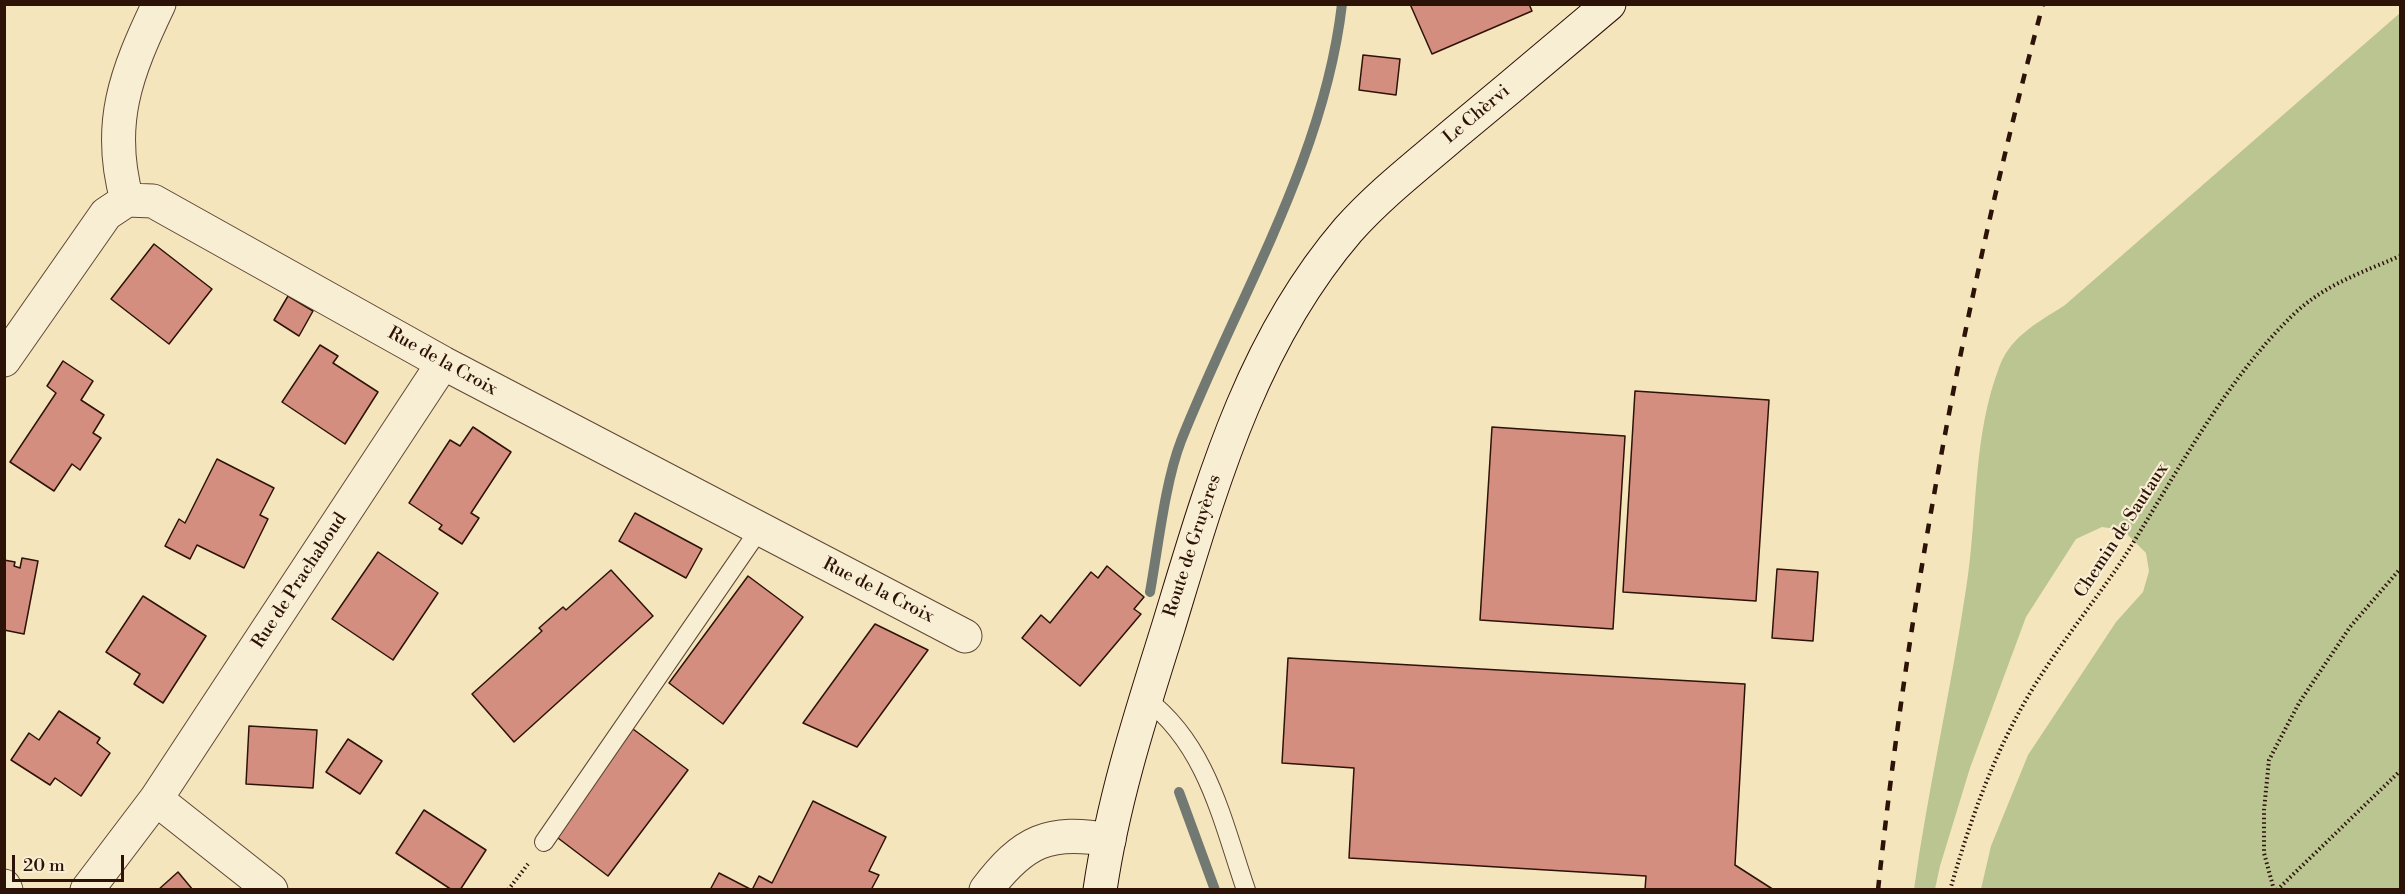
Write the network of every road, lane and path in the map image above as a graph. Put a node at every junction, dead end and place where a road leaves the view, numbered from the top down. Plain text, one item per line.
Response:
1 (159, 4) edge
2 (1609, 4) edge
3 (127, 200) junction
4 (1349, 229) joint
5 (2400, 256) edge
6 (4, 360) edge
7 (443, 363) junction
8 (759, 530) junction
9 (2400, 569) edge
10 (965, 636) dead end
11 (1146, 699) junction
12 (2400, 771) edge
13 (156, 799) junction
14 (1109, 840) junction
15 (544, 842) dead end
16 (87, 890) edge
17 (271, 890) edge
18 (986, 890) edge
19 (1100, 890) edge
20 (1246, 890) edge
21 (1950, 890) edge
22 (2276, 890) edge

1 - 3 street
2 - 4 street, Le Chèrvi
3 - 6 street
3 - 7 street, Rue de la Croix
4 - 11 street, Route de Gruyères
5 - 21 path, Chemin de Sautaux
7 - 8 street, Rue de la Croix
7 - 13 street, Rue de Prachaboud
8 - 10 street, Rue de la Croix
8 - 15 lane
9 - 22 path
11 - 14 street, Route de Gruyères
11 - 20 lane
12 - 22 path
13 - 16 street, Rue de Prachaboud
13 - 17 street
14 - 18 street
14 - 19 street, Route de Gruyères

